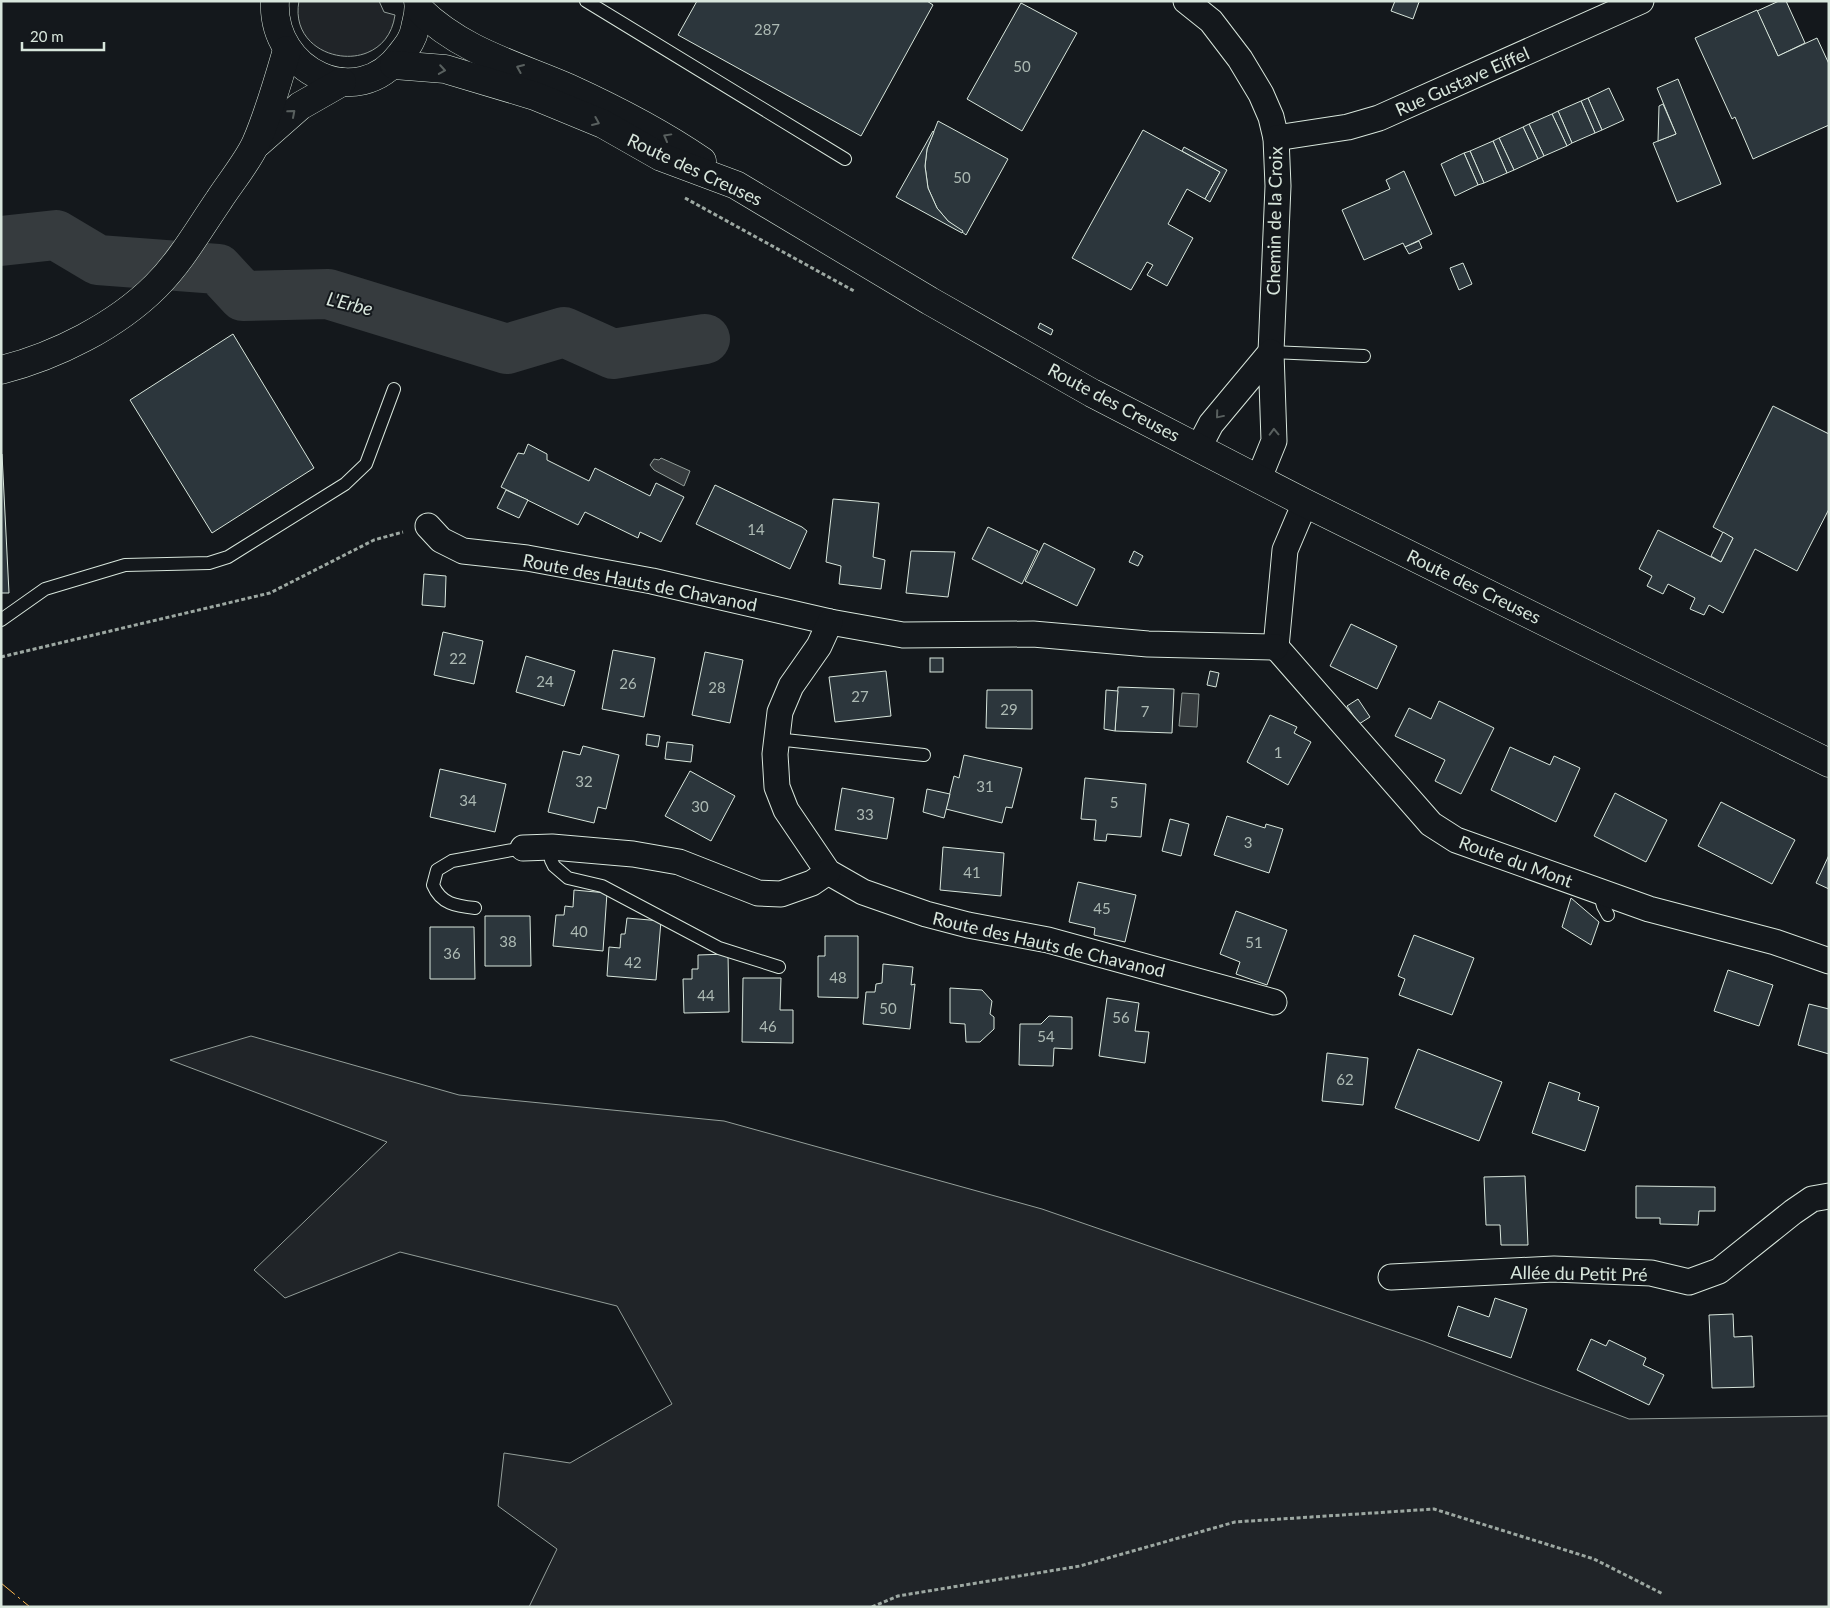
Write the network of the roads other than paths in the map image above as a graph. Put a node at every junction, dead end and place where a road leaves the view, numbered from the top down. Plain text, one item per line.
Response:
1 (275, 1) edge
2 (586, 1) edge
3 (1186, 1) edge
4 (1641, 1) edge
5 (419, 5) edge
6 (287, 50) junction
7 (394, 64) junction
8 (342, 82) junction
9 (1276, 138) junction
10 (255, 145) junction
11 (845, 159) dead end
12 (736, 185) junction
13 (1271, 352) junction
14 (1364, 356) dead end
15 (1, 370) edge
16 (394, 389) dead end
17 (1199, 447) junction
18 (1259, 478) junction
19 (1305, 503) junction
20 (428, 526) road end
21 (1, 620) edge
22 (830, 622) junction
23 (1276, 647) junction
24 (776, 739) junction
25 (924, 755) dead end
26 (1829, 763) edge
27 (552, 847) junction
28 (523, 848) joint
29 (828, 872) junction
30 (1599, 891) junction
31 (475, 908) dead end
32 (1608, 916) dead end
33 (1829, 961) edge
34 (779, 966) dead end
35 (1274, 1002) dead end
36 (1829, 1196) edge
37 (1391, 1277) dead end

1 - 6 main road
2 - 11 lane
3 - 9 street, Chemin de la Croix
4 - 9 street, Rue Gustave Eiffel
5 - 7 main road
12 -> 5 main road
6 - 8 main road
6 - 10 main road
7 - 8 main road
7 -> 12 main road, Route des Creuses
10 -> 8 main road
9 - 13 street, Chemin de la Croix
10 - 15 main road
12 - 17 main road, Route des Creuses
13 - 14 lane
13 -> 17 street
18 -> 13 street, Chemin de la Croix
16 - 21 lane
17 - 18 main road, Route des Creuses
18 - 19 main road, Route des Creuses
19 - 23 street
19 - 26 main road, Route des Creuses
20 - 22 street, Route des Hauts de Chavanod
22 - 23 street, Route des Hauts de Chavanod
22 - 24 street, Route des Hauts de Chavanod
23 - 30 street, Route du Mont
24 - 25 lane
24 - 29 street, Route des Hauts de Chavanod
27 - 28 street
27 - 29 street
27 - 34 lane
28 - 31 lane
29 - 35 street, Route des Hauts de Chavanod
30 - 32 lane
30 - 33 street, Route du Mont
36 - 37 street, Allée du Petit Pré

